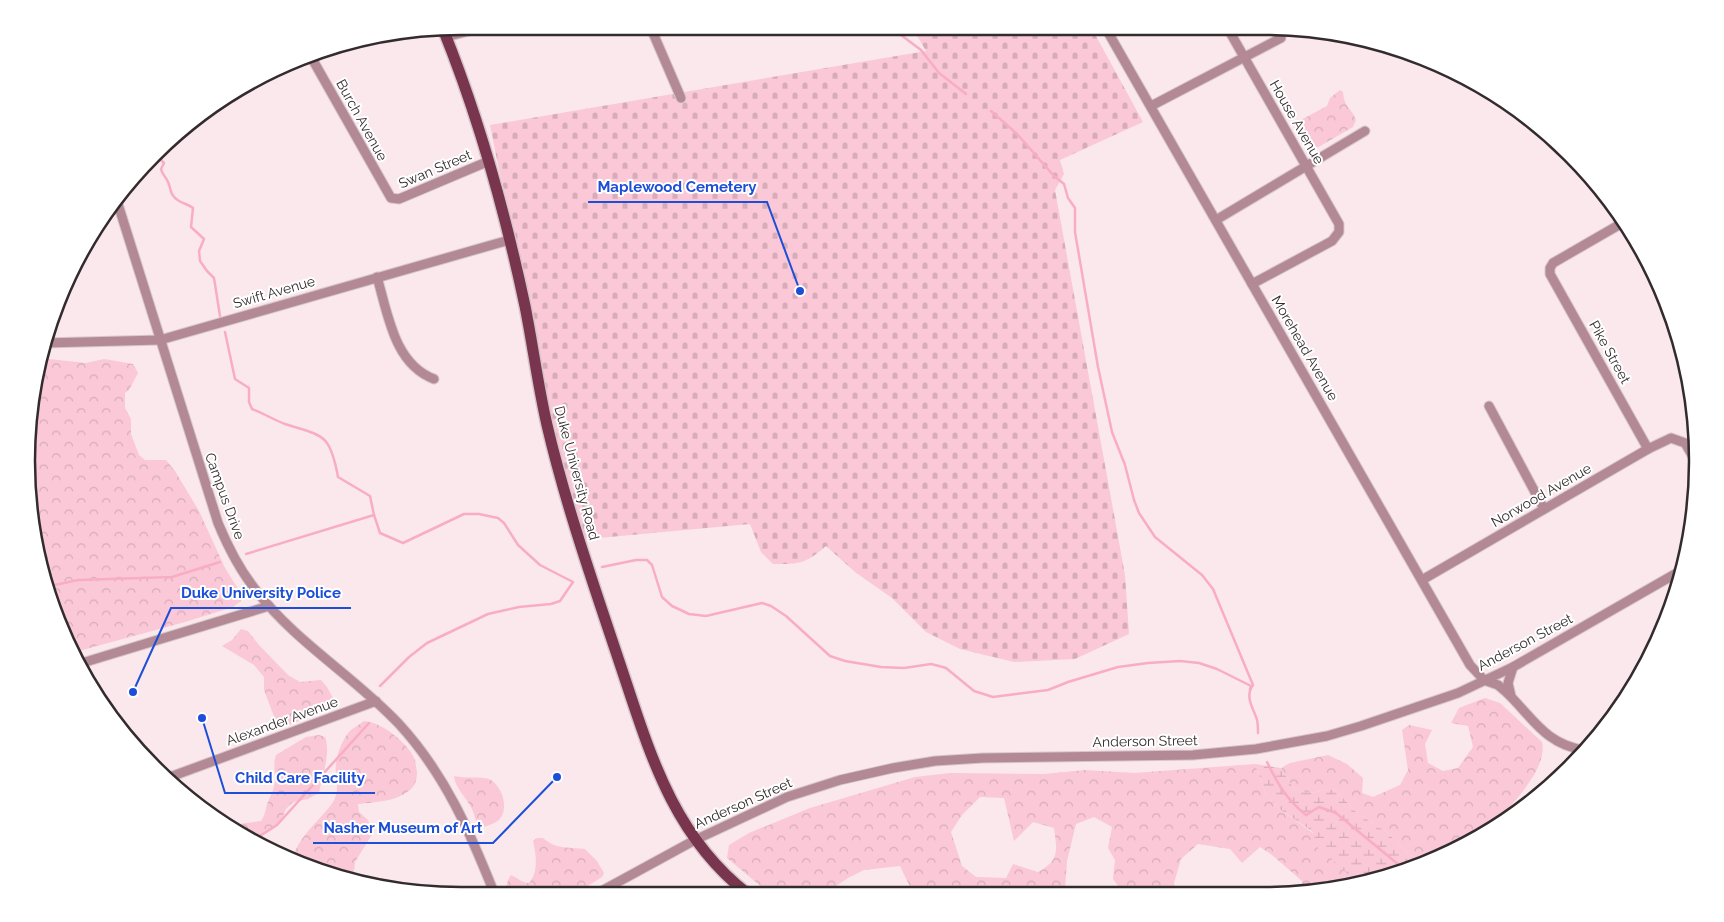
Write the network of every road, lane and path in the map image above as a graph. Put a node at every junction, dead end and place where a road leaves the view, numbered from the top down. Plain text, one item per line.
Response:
1 (654, 35) edge
2 (1110, 35) edge
3 (1231, 35) edge
4 (446, 36) edge
5 (1281, 38) dead end
6 (1244, 58) junction
7 (314, 62) edge
8 (681, 98) dead end
9 (1151, 106) junction
10 (1365, 131) dead end
11 (489, 161) junction
12 (1306, 166) junction
13 (391, 198) joint
14 (119, 207) edge
15 (1216, 220) junction
16 (1618, 226) edge
17 (509, 240) junction
18 (377, 277) junction
19 (1252, 284) junction
20 (160, 340) junction
21 (52, 343) edge
22 (434, 380) dead end
23 (1488, 406) dead end
24 (1648, 449) junction
25 (1689, 449) edge
26 (1544, 509) junction
27 (1673, 575) edge
28 (1422, 580) junction
29 (269, 606) junction
30 (86, 662) edge
31 (1513, 667) junction
32 (1484, 680) junction
33 (1511, 697) junction
34 (376, 701) junction
35 (1577, 748) edge
36 (174, 775) edge
37 (695, 840) junction
38 (492, 887) edge
39 (609, 887) edge
40 (740, 887) edge

1 - 8 street
2 - 9 street, Morehead Avenue
3 - 6 street, House Avenue
4 - 11 main road, Duke University Road
5 - 6 street
6 - 9 street
6 - 12 street, House Avenue
7 - 13 street, Burch Avenue
9 - 15 street, Morehead Avenue
10 - 12 street
11 - 13 street, Swan Street
11 - 17 main road, Duke University Road
12 - 15 street
12 - 19 street, House Avenue
14 - 20 street, Campus Drive
15 - 19 street, Morehead Avenue
16 - 24 street, Pike Street
17 - 18 street, Swift Avenue
17 - 37 main road, Duke University Road
18 - 20 street, Swift Avenue
18 - 22 street
19 - 28 street, Morehead Avenue
20 - 21 street, Swift Avenue
20 - 29 street, Campus Drive
23 - 26 street
24 - 25 street, Norwood Avenue
24 - 26 street, Norwood Avenue
26 - 28 street, Norwood Avenue
27 - 31 street, Anderson Street
28 - 32 street, Morehead Avenue
29 - 30 street
29 - 34 street, Campus Drive
31 - 32 street, Anderson Street
31 - 33 street
32 - 33 street
32 - 37 street, Anderson Street
33 - 35 street
34 - 36 street, Alexander Avenue
34 - 38 street, Campus Drive
37 - 39 street, Anderson Street
37 - 40 main road, Duke University Road

